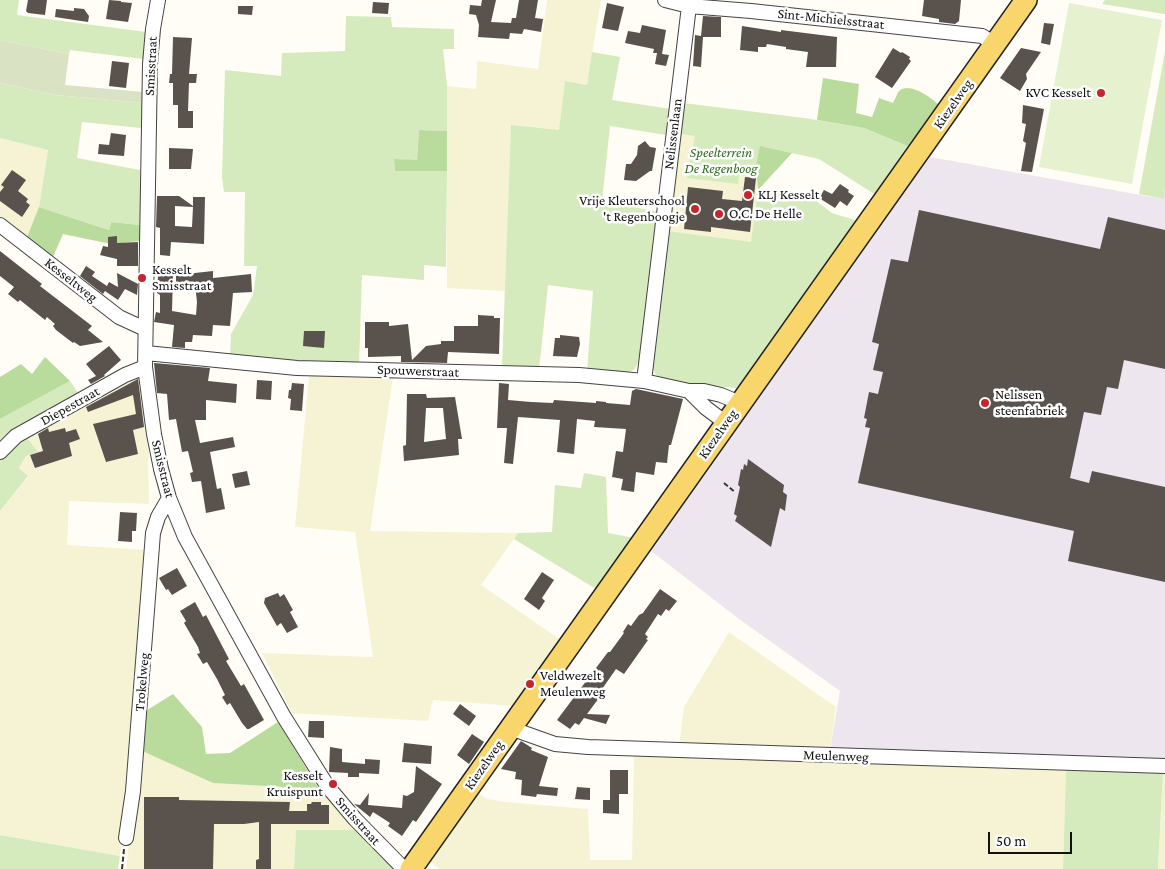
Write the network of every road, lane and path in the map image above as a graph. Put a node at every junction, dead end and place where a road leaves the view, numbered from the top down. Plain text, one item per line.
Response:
1 (158, 0) edge
2 (665, 0) edge
3 (1026, 0) edge
4 (754, 5) edge
5 (689, 6) junction
6 (995, 44) junction
7 (0, 225) edge
8 (145, 329) junction
9 (145, 360) junction
10 (644, 381) junction
11 (689, 391) junction
12 (740, 403) junction
13 (726, 423) junction
14 (0, 452) edge
15 (724, 483) dead end
16 (735, 492) dead end
17 (169, 498) junction
18 (510, 728) junction
19 (1165, 766) edge
20 (126, 838) joint
21 (122, 869) edge
22 (404, 869) edge
23 (411, 869) edge

1 - 8 street, Smisstraat
2 - 5 street, Sint-Michielsstraat
3 - 6 main road, Kiezelweg
4 - 5 street, Sint-Michielsstraat
4 - 6 street, Sint-Michielsstraat
5 - 10 street, Nelissenlaan
6 - 12 main road, Kiezelweg
7 - 8 street, Kesseltweg
8 - 9 street, Smisstraat
9 - 10 street, Spouwerstraat
9 - 14 street, Diepestraat
9 - 17 street, Smisstraat
10 - 11 street, Spouwerstraat
11 - 12 street, Spouwerstraat
11 - 13 street
12 - 13 main road, Kiezelweg
13 - 18 main road, Kiezelweg
15 - 16 path
17 - 20 street, Trokelweg
17 - 22 street, Smisstraat
18 - 19 street, Meulenweg
18 - 23 main road, Kiezelweg
20 - 21 path

